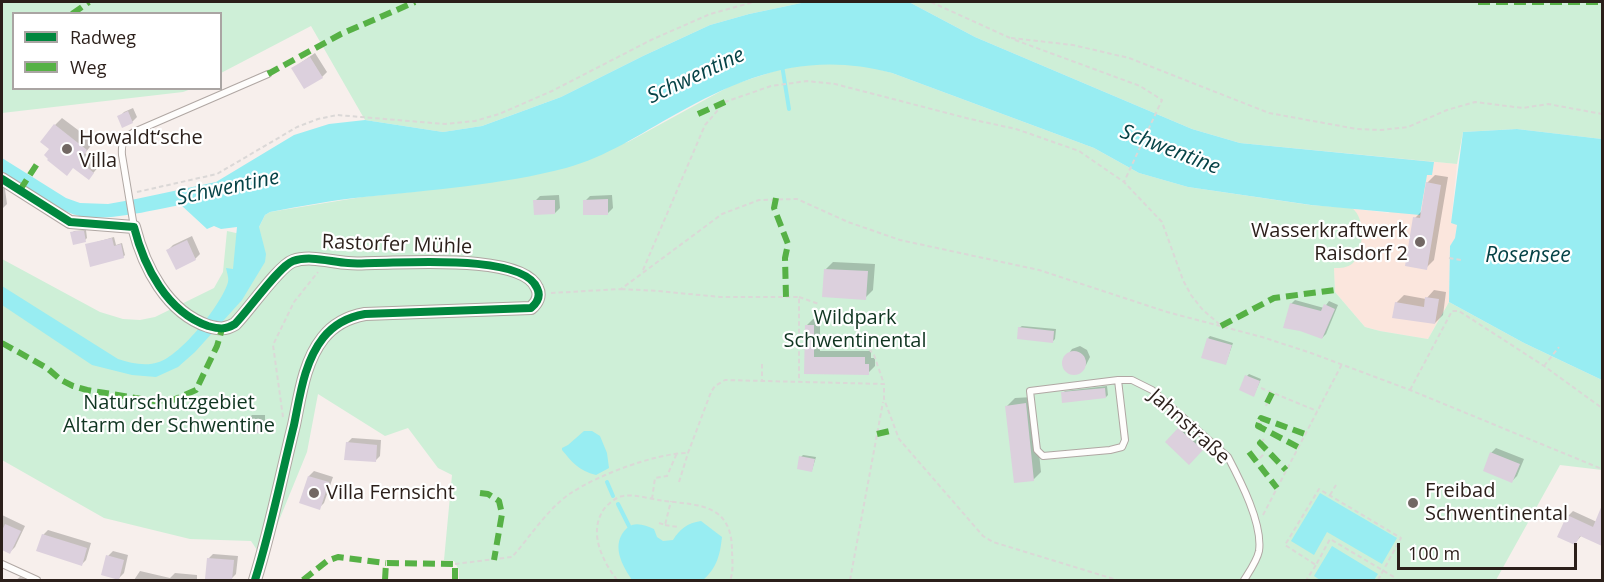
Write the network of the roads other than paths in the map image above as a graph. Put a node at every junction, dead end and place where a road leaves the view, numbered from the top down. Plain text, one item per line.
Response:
1 (268, 74) dead end
2 (2, 179) edge
3 (135, 227) junction
4 (1118, 380) junction
5 (2, 564) edge
6 (37, 580) edge
7 (255, 580) edge
8 (1244, 580) edge

1 - 3 lane, Rastorfer Mühle
2 - 3 street
3 - 7 street, Rastorfer Mühle
4 - 4 lane
4 - 8 lane, Jahnstraße
5 - 6 lane

